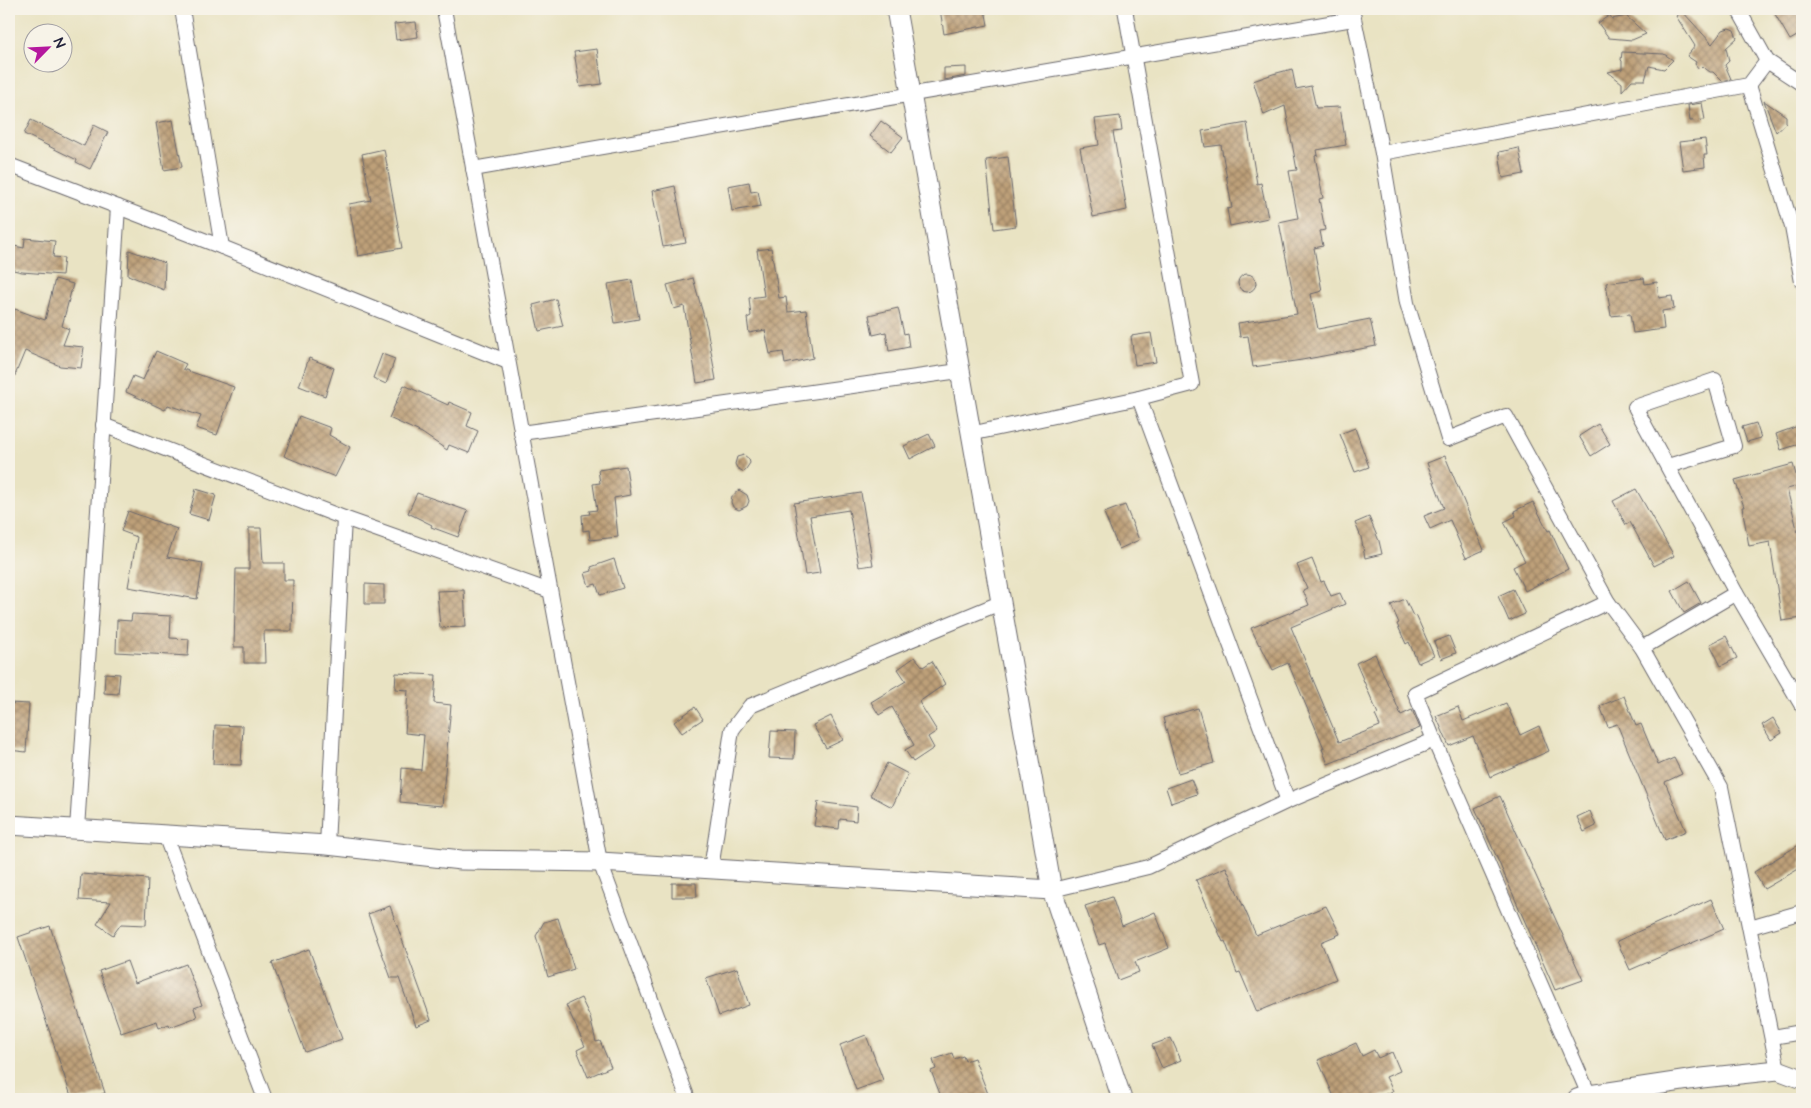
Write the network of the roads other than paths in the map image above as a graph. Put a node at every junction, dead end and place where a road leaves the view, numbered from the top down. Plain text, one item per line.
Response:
1 (182, 9) edge
2 (444, 9) edge
3 (896, 9) edge
4 (1125, 9) edge
5 (1738, 9) edge
6 (1353, 14) edge
7 (1133, 57) junction
8 (1767, 61) junction
9 (1749, 84) junction
10 (1802, 84) edge
11 (911, 94) junction
12 (1382, 153) junction
13 (9, 165) edge
14 (473, 169) junction
15 (118, 207) junction
16 (222, 247) junction
17 (1802, 282) edge
18 (508, 362) junction
19 (959, 371) junction
20 (1139, 398) junction
21 (103, 425) junction
22 (521, 433) junction
23 (970, 434) junction
24 (1668, 466) junction
25 (344, 518) junction
26 (550, 591) junction
27 (1736, 593) junction
28 (1608, 602) junction
29 (1000, 603) junction
30 (1642, 648) junction
31 (1802, 706) edge
32 (1434, 740) junction
33 (1288, 801) junction
34 (9, 825) edge
35 (76, 830) junction
36 (164, 835) junction
37 (327, 845) junction
38 (600, 862) junction
39 (711, 869) junction
40 (1052, 890) junction
41 (1802, 912) edge
42 (1750, 927) junction
43 (1802, 1032) edge
44 (1772, 1037) junction
45 (1778, 1070) junction
46 (1802, 1079) edge
47 (1583, 1097) edge
48 (265, 1099) edge
49 (688, 1099) edge
50 (1122, 1099) edge

1 - 16 street
2 - 14 street
3 - 11 street
4 - 7 street
5 - 8 street
6 - 7 street
6 - 12 street
7 - 11 street
7 - 20 street
8 - 9 street
8 - 10 street
9 - 12 street
9 - 17 street
11 - 14 street
11 - 19 street
12 - 28 street
13 - 15 street
14 - 18 street
15 - 16 street
15 - 21 street
16 - 18 street
18 - 22 street
19 - 22 street
19 - 23 street
20 - 23 street
20 - 33 street
21 - 25 street
21 - 35 street
22 - 26 street
23 - 29 street
24 - 24 street
24 - 27 street
25 - 26 street
25 - 37 street
26 - 38 street
27 - 30 street
27 - 31 street
28 - 30 street
28 - 32 street
29 - 39 street
29 - 40 street
30 - 42 street
32 - 33 street
32 - 47 street
33 - 40 street
34 - 35 street
35 - 36 street
36 - 37 street
36 - 48 street
37 - 38 street
38 - 39 street
38 - 49 street
39 - 40 street
40 - 50 street
41 - 42 street
42 - 44 street
43 - 44 street
44 - 45 street
45 - 46 street
45 - 47 street

